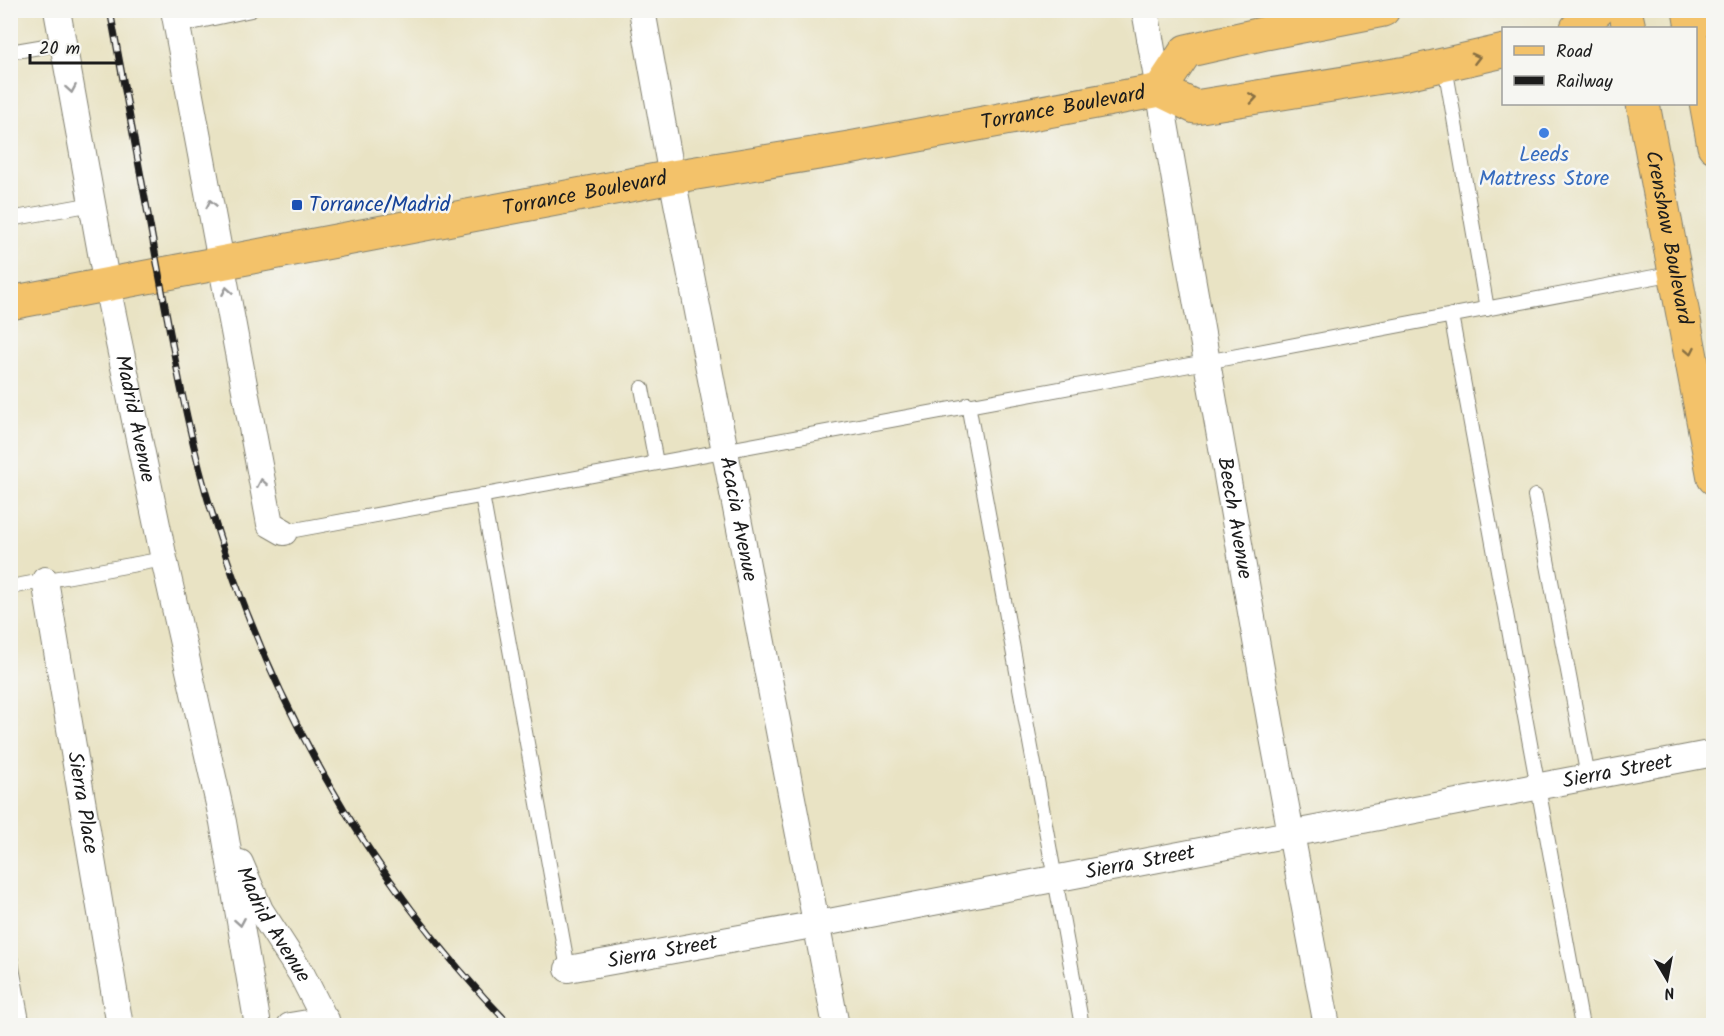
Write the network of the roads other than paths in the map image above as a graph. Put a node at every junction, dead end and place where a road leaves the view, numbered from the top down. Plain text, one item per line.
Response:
1 (57, 10) edge
2 (251, 10) edge
3 (642, 10) edge
4 (1145, 10) edge
5 (1383, 10) edge
6 (1598, 10) edge
7 (1625, 10) edge
8 (1689, 10) edge
9 (175, 18) edge
10 (1578, 27) edge
11 (1629, 27) edge
12 (1692, 27) edge
13 (63, 43) junction
14 (1502, 51) edge
15 (10, 52) edge
16 (1697, 58) edge
17 (1445, 66) junction
18 (1160, 90) junction
19 (1643, 105) edge
20 (1713, 146) edge
21 (672, 177) junction
22 (93, 204) junction
23 (10, 219) edge
24 (222, 262) junction
25 (1675, 273) junction
26 (107, 286) junction
27 (10, 303) edge
28 (1487, 309) junction
29 (1451, 315) junction
30 (1206, 362) junction
31 (642, 388) dead end
32 (968, 404) junction
33 (725, 450) junction
34 (656, 463) junction
35 (1713, 478) edge
36 (482, 495) junction
37 (1535, 496) dead end
38 (284, 532) joint
39 (164, 559) junction
40 (45, 580) junction
41 (10, 587) edge
42 (1713, 753) edge
43 (1588, 777) junction
44 (1538, 786) junction
45 (224, 822) junction
46 (1291, 833) junction
47 (1055, 879) junction
48 (818, 924) junction
49 (10, 957) edge
50 (568, 969) joint
51 (327, 1023) edge
52 (23, 1026) edge
53 (120, 1026) edge
54 (258, 1026) edge
55 (290, 1026) edge
56 (836, 1026) edge
57 (1082, 1026) edge
58 (1327, 1026) edge
59 (1582, 1026) edge

1 - 13 street, Madrid Avenue
2 - 9 lane
3 - 21 street, Acacia Avenue
4 - 18 street, Beech Avenue
5 - 18 main road, Torrance Boulevard
6 - 10 main road
7 - 11 main road
8 - 12 main road
24 -> 9 street
13 - 15 lane
13 -> 22 street, Madrid Avenue
17 -> 14 main road, Torrance Boulevard
16 - 20 main road
18 -> 17 main road, Torrance Boulevard
17 - 28 lane
18 - 21 main road, Torrance Boulevard
18 - 30 street, Beech Avenue
19 - 25 main road, Crenshaw Boulevard
21 - 24 main road, Torrance Boulevard
21 - 33 street, Acacia Avenue
22 - 23 lane
22 - 26 street, Madrid Avenue
24 - 26 main road, Torrance Boulevard
38 -> 24 street
25 - 28 lane
25 -> 35 main road, Crenshaw Boulevard
26 - 27 main road, Torrance Boulevard
26 - 39 street, Madrid Avenue
28 - 29 lane
29 - 30 lane
29 - 44 lane
30 - 32 lane
30 - 46 street, Beech Avenue
31 - 34 lane
32 - 33 lane
32 - 47 lane
33 - 34 lane
33 - 48 street, Acacia Avenue
34 - 36 lane
36 - 38 lane
36 - 50 lane
37 - 43 lane
39 - 40 lane
39 - 45 street, Madrid Avenue
40 - 41 lane
40 - 53 street, Sierra Place
42 - 43 street, Sierra Street
43 - 44 street, Sierra Street
44 - 46 street, Sierra Street
44 - 59 lane
45 - 51 street, Madrid Avenue
45 -> 54 street, Madrid Avenue
46 - 47 street, Sierra Street
46 - 58 street, Beech Avenue
47 - 48 street, Sierra Street
47 - 57 lane
48 - 50 street, Sierra Street
48 - 56 street, Acacia Avenue
49 - 52 lane
51 - 55 street

